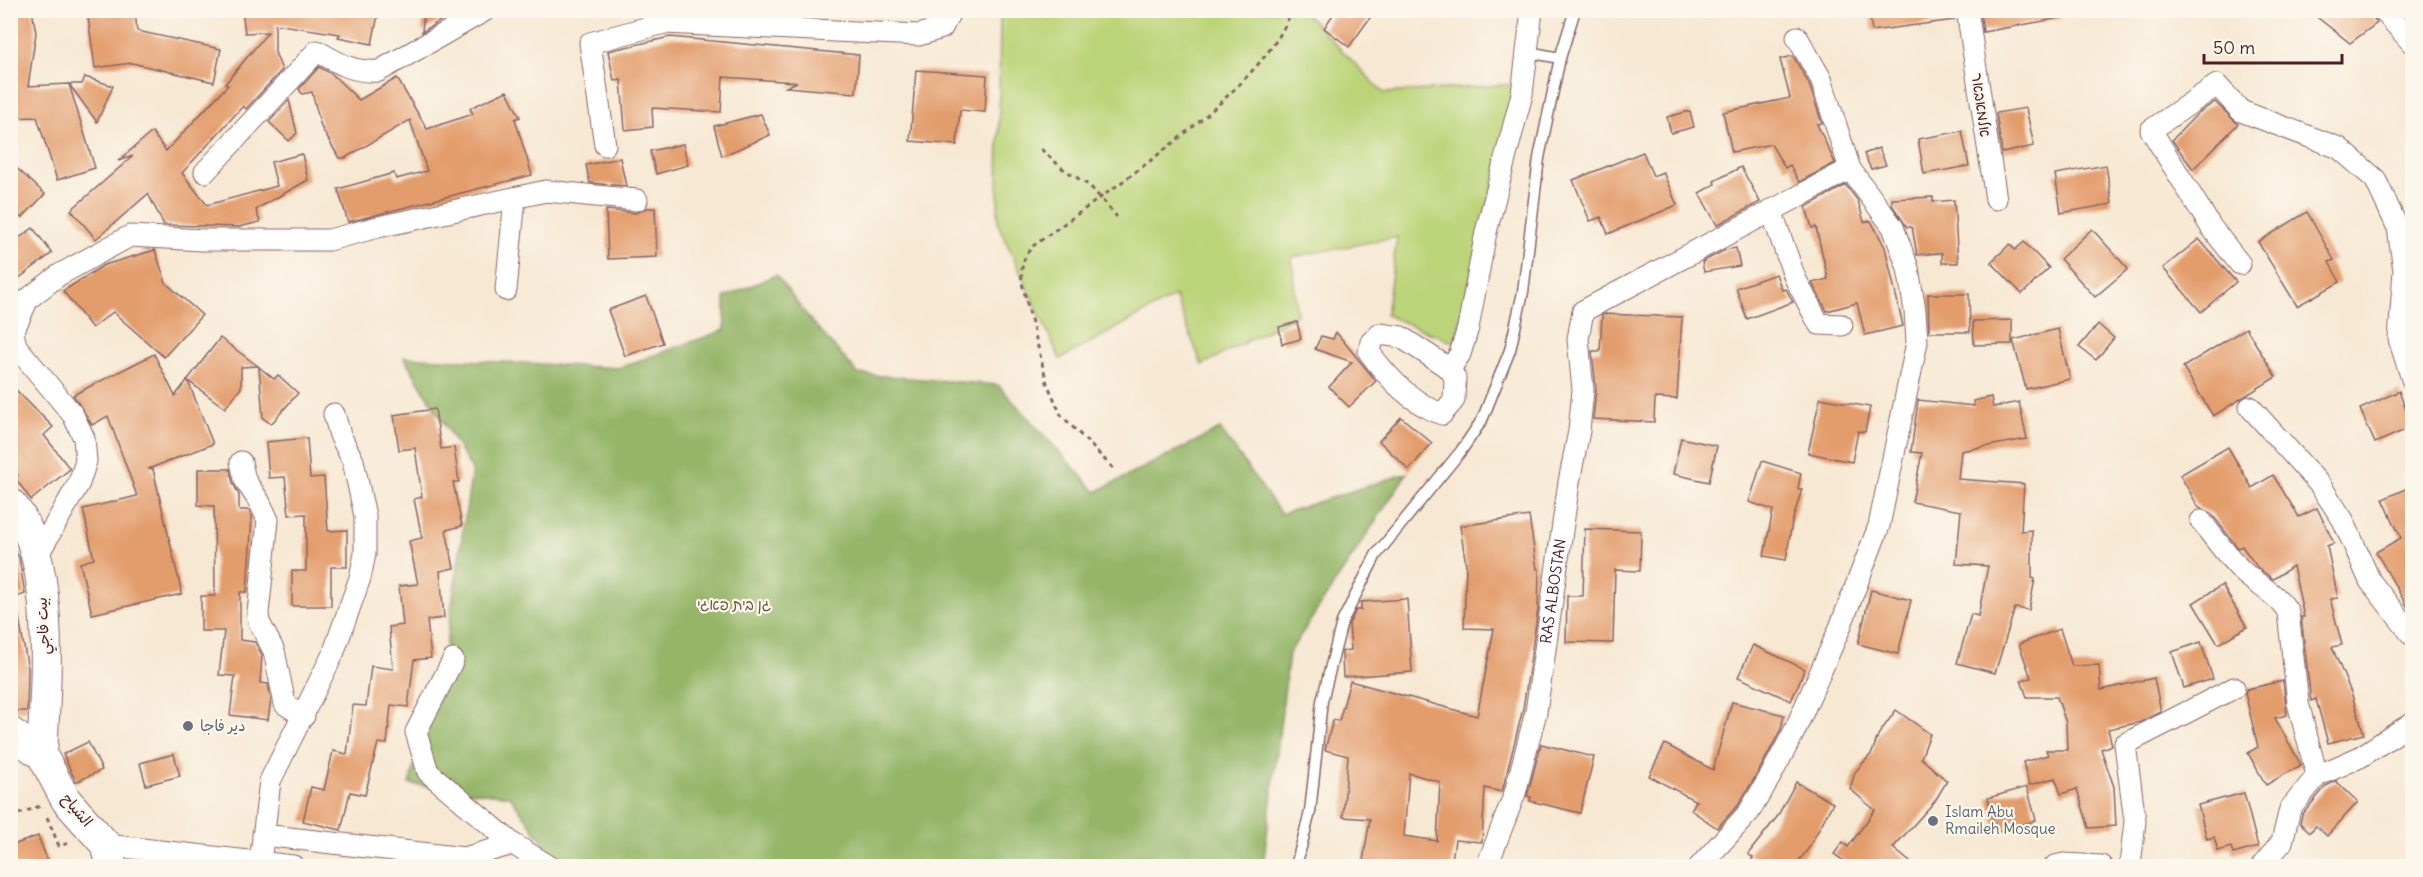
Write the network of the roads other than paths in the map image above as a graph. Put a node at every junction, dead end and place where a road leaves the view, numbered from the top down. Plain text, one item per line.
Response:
1 (486, 10) edge
2 (951, 10) edge
3 (1532, 10) edge
4 (1575, 10) edge
5 (1967, 10) edge
6 (2382, 10) edge
7 (664, 17) edge
8 (1797, 37) dead end
9 (2412, 43) edge
10 (1528, 52) junction
11 (1560, 58) junction
12 (605, 145) dead end
13 (1851, 169) junction
14 (205, 172) dead end
15 (515, 198) junction
16 (1996, 199) dead end
17 (636, 200) dead end
18 (1771, 210) junction
19 (2240, 264) dead end
20 (506, 290) dead end
21 (1842, 325) dead end
22 (1450, 369) dead end
23 (2412, 379) edge
24 (2250, 407) dead end
25 (334, 414) dead end
26 (241, 462) dead end
27 (10, 503) edge
28 (2202, 521) dead end
29 (37, 556) junction
30 (2412, 634) edge
31 (453, 660) dead end
32 (2234, 688) dead end
33 (304, 716) junction
34 (2412, 723) edge
35 (10, 732) edge
36 (42, 755) junction
37 (2317, 776) junction
38 (263, 835) junction
39 (513, 844) junction
40 (105, 848) edge
41 (261, 862) junction
42 (293, 867) edge
43 (549, 867) edge
44 (1296, 867) edge
45 (1487, 867) edge
46 (1700, 867) edge
47 (2055, 867) edge
48 (2101, 867) edge
49 (2130, 867) edge
50 (2262, 867) edge

1 - 14 street
2 - 7 street
3 - 10 street
4 - 11 lane
5 - 16 street, אלמאבאר
6 - 9 street
7 - 12 street
8 - 13 street
10 - 11 lane
10 - 22 street
11 - 44 lane
13 - 18 street
13 - 46 street
15 - 17 street
15 - 20 street
15 - 29 street
18 - 21 street
18 - 45 street, RAS ALBOSTAN
19 - 23 street
24 - 30 street
25 - 33 street
26 - 33 street
27 - 29 street, بيت فاجي
28 - 37 street
29 - 36 street, بيت فاجي
31 - 39 street
32 - 49 street
33 - 38 street
34 - 37 street
35 - 36 street, الشياح
36 - 40 street, الشياح
37 - 50 street
38 - 39 street
38 - 41 street
39 - 43 street
40 - 41 street
41 - 42 street
47 - 48 street

